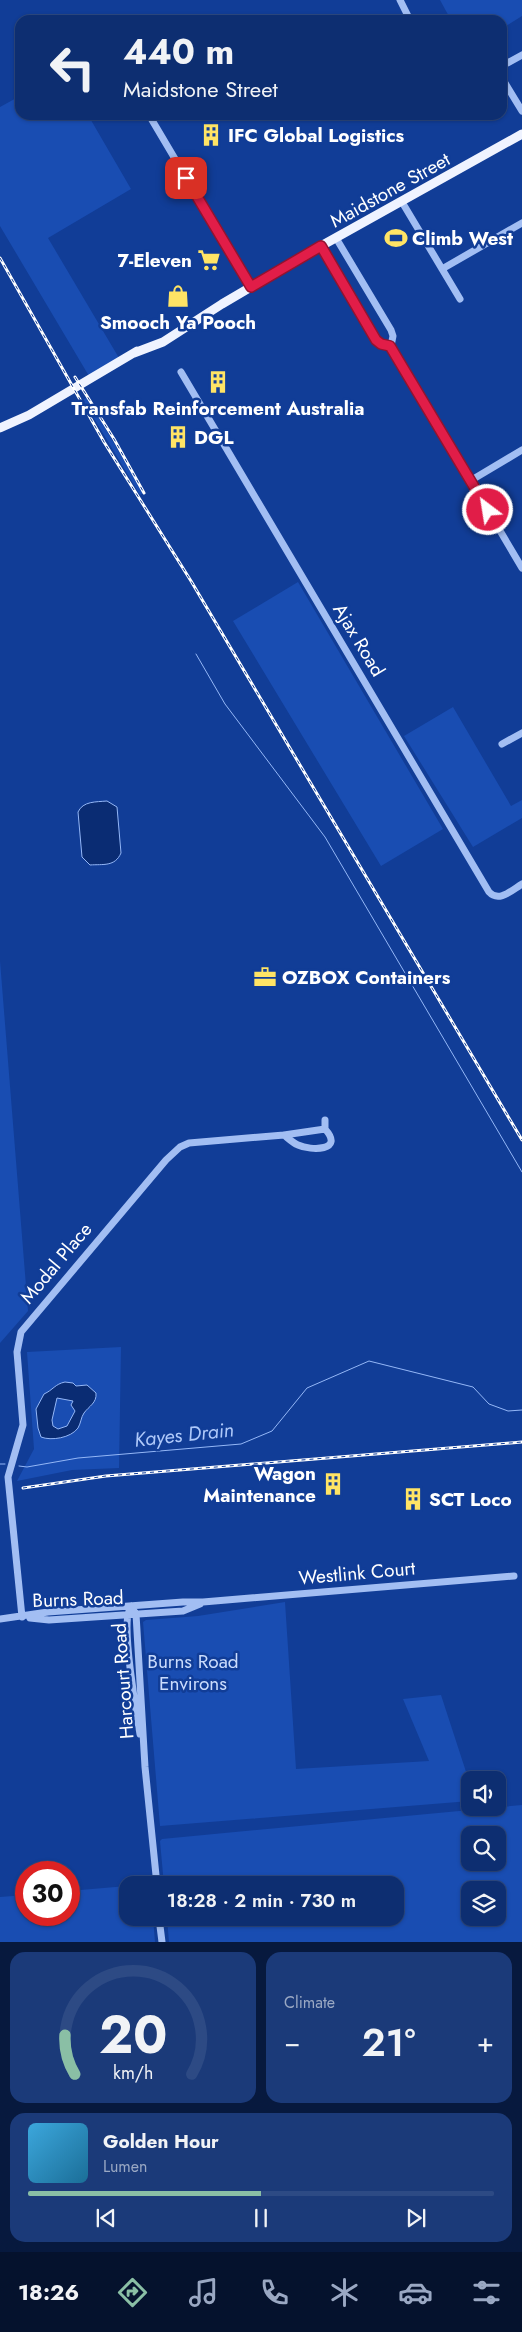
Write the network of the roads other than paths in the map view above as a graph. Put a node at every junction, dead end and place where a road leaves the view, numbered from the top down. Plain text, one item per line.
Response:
1 (400, 0) edge
2 (408, 15) edge
3 (522, 55) edge
4 (507, 63) edge
5 (507, 86) edge
6 (522, 111) edge
7 (152, 120) edge
8 (522, 134) edge
9 (402, 202) junction
10 (522, 223) edge
11 (336, 238) junction
12 (321, 246) junction
13 (442, 269) junction
14 (251, 287) junction
15 (460, 299) dead end
16 (390, 346) junction
17 (181, 372) dead end
18 (0, 430) edge
19 (522, 450) edge
20 (470, 481) junction
21 (522, 568) edge
22 (522, 733) edge
23 (502, 744) dead end
24 (522, 884) edge
25 (325, 1120) dead end
26 (325, 1129) junction
27 (284, 1135) junction
28 (514, 1576) dead end
29 (204, 1602) junction
30 (131, 1606) junction
31 (128, 1614) junction
32 (136, 1614) junction
33 (22, 1617) junction
34 (0, 1618) edge
35 (146, 1767) junction
36 (156, 1876) edge
37 (161, 1926) edge
38 (162, 1942) edge

1 - 2 street
3 - 4 street
5 - 6 street
7 - 14 street
8 - 9 main road, Maidstone Street
9 - 11 main road, Maidstone Street
9 - 13 street
10 - 13 street
11 - 12 main road, Maidstone Street
11 - 16 street
12 - 14 main road, Maidstone Street
12 - 16 street
13 - 15 street
14 - 18 main road, Maidstone Street
16 - 20 street
17 - 24 street, Ajax Road
19 - 20 street
20 - 21 street
22 - 23 street
25 - 26 street
26 - 27 street, Modal Place
26 - 27 street
27 - 33 street, Modal Place
28 - 29 street, Westlink Court
29 - 30 street, Westlink Court
29 - 32 street, Westlink Court
30 - 31 street, Harcourt Road
30 - 32 street, Harcourt Road
30 - 33 street, Burns Road
31 - 32 street, Burns Road
31 - 33 street, Burns Road
31 - 35 street, Harcourt Road
32 - 35 street, Harcourt Road
33 - 34 street, Burns Road
35 - 36 street, Harcourt Road
37 - 38 street

